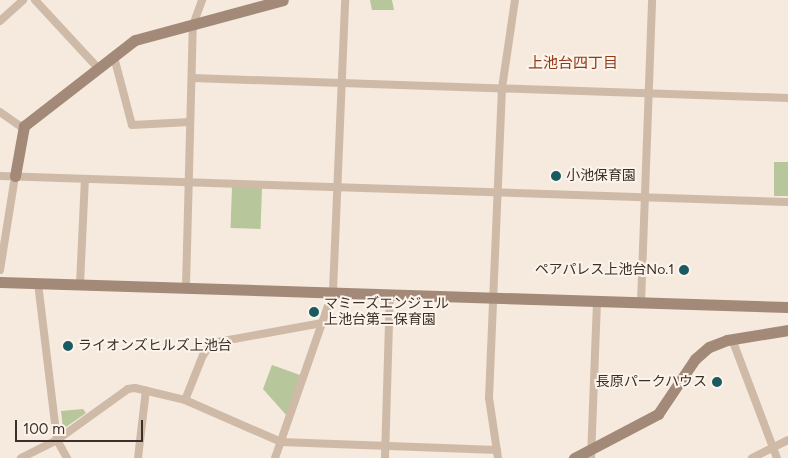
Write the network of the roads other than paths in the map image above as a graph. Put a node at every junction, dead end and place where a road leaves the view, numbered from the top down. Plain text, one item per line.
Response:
1 (23, 0) edge
2 (35, 0) edge
3 (202, 0) edge
4 (283, 0) edge
5 (345, 0) edge
6 (515, 0) edge
7 (652, 0) edge
8 (0, 22) edge
9 (193, 25) junction
10 (114, 57) junction
11 (98, 68) junction
12 (192, 78) junction
13 (341, 82) junction
14 (502, 88) junction
15 (648, 93) junction
16 (788, 98) edge
17 (0, 112) edge
18 (190, 122) junction
19 (22, 128) junction
20 (0, 176) edge
21 (15, 176) junction
22 (84, 179) junction
23 (189, 182) junction
24 (337, 186) junction
25 (498, 192) junction
26 (645, 197) junction
27 (788, 202) edge
28 (0, 270) edge
29 (0, 282) edge
30 (38, 283) junction
31 (80, 284) junction
32 (186, 286) junction
33 (333, 291) junction
34 (390, 294) junction
35 (493, 297) junction
36 (597, 300) junction
37 (641, 303) junction
38 (788, 307) edge
39 (322, 323) junction
40 (788, 330) edge
41 (732, 339) junction
42 (146, 390) junction
43 (185, 400) junction
44 (57, 440) junction
45 (788, 440) edge
46 (281, 442) junction
47 (386, 446) junction
48 (437, 448) junction
49 (773, 448) junction
50 (591, 453) edge
51 (498, 454) edge
52 (21, 458) edge
53 (67, 458) edge
54 (138, 458) edge
55 (275, 458) edge
56 (385, 458) edge
57 (436, 458) edge
58 (574, 458) edge
59 (752, 458) edge
60 (777, 458) edge

1 - 8 street
2 - 11 street
3 - 9 street
4 - 9 street
5 - 13 street
6 - 14 street
7 - 15 street
9 - 10 street
9 - 12 street
10 - 11 street
10 - 18 street
11 - 19 street
12 - 13 street
12 - 18 street
13 - 14 street
13 - 24 street
14 - 15 street
14 - 25 street
15 - 16 street
15 - 26 street
17 - 19 street
18 - 23 street
19 - 21 street
20 - 21 street
21 - 22 street
21 - 28 street
22 - 23 street
22 - 31 street
23 - 24 street
23 - 32 street
24 - 25 street
24 - 33 street
25 - 26 street
25 - 35 street
26 - 27 street
26 - 37 street
29 - 30 street
30 - 31 street
30 - 44 street
31 - 32 street
32 - 33 street
33 - 34 street
33 - 39 street
34 - 35 street
34 - 47 street
35 - 36 street
35 - 51 street
36 - 37 street
36 - 50 street
37 - 38 street
39 - 43 street
39 - 46 street
40 - 41 street
41 - 49 street
41 - 50 street
42 - 43 street
42 - 44 street
42 - 54 street
43 - 46 street
44 - 52 street
44 - 53 street
45 - 49 street
46 - 47 street
46 - 55 street
47 - 48 street
47 - 56 street
48 - 51 street
48 - 57 street
49 - 59 street
49 - 60 street
50 - 58 street

